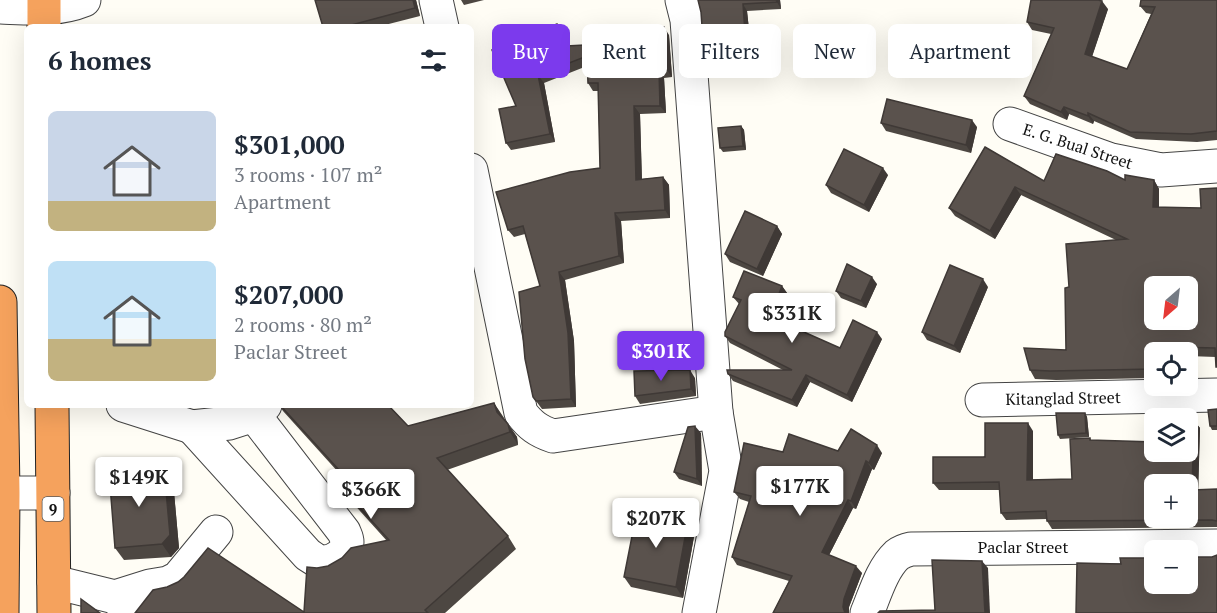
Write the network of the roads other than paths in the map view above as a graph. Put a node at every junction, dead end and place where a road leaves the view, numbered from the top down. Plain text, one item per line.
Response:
1 (84, 0) edge
2 (436, 0) edge
3 (682, 0) edge
4 (0, 7) edge
5 (44, 12) edge
6 (441, 24) edge
7 (1010, 124) dead end
8 (1217, 166) edge
9 (474, 185) edge
10 (0, 303) edge
11 (1, 391) edge
12 (1217, 395) edge
13 (982, 400) dead end
14 (52, 408) edge
15 (132, 408) edge
16 (259, 410) edge
17 (716, 412) junction
18 (192, 427) junction
19 (1, 493) edge
20 (53, 493) junction
21 (216, 532) dead end
22 (1217, 546) edge
23 (54, 598) edge
24 (124, 605) edge
25 (2, 613) edge
26 (699, 613) edge
27 (867, 613) edge

1 - 5 street
2 - 6 street
3 - 17 street
4 - 5 street
7 - 8 street, E. G. Bual Street
9 - 17 street
10 - 11 highway
11 - 19 highway
12 - 13 street, Kitanglad Street
14 - 20 highway, 9
15 - 18 street
16 - 18 street
16 - 18 street
17 - 26 street
19 - 20 street
19 - 25 highway
20 - 23 highway, 9
21 - 24 street
22 - 27 street, Paclar Street
23 - 24 street

